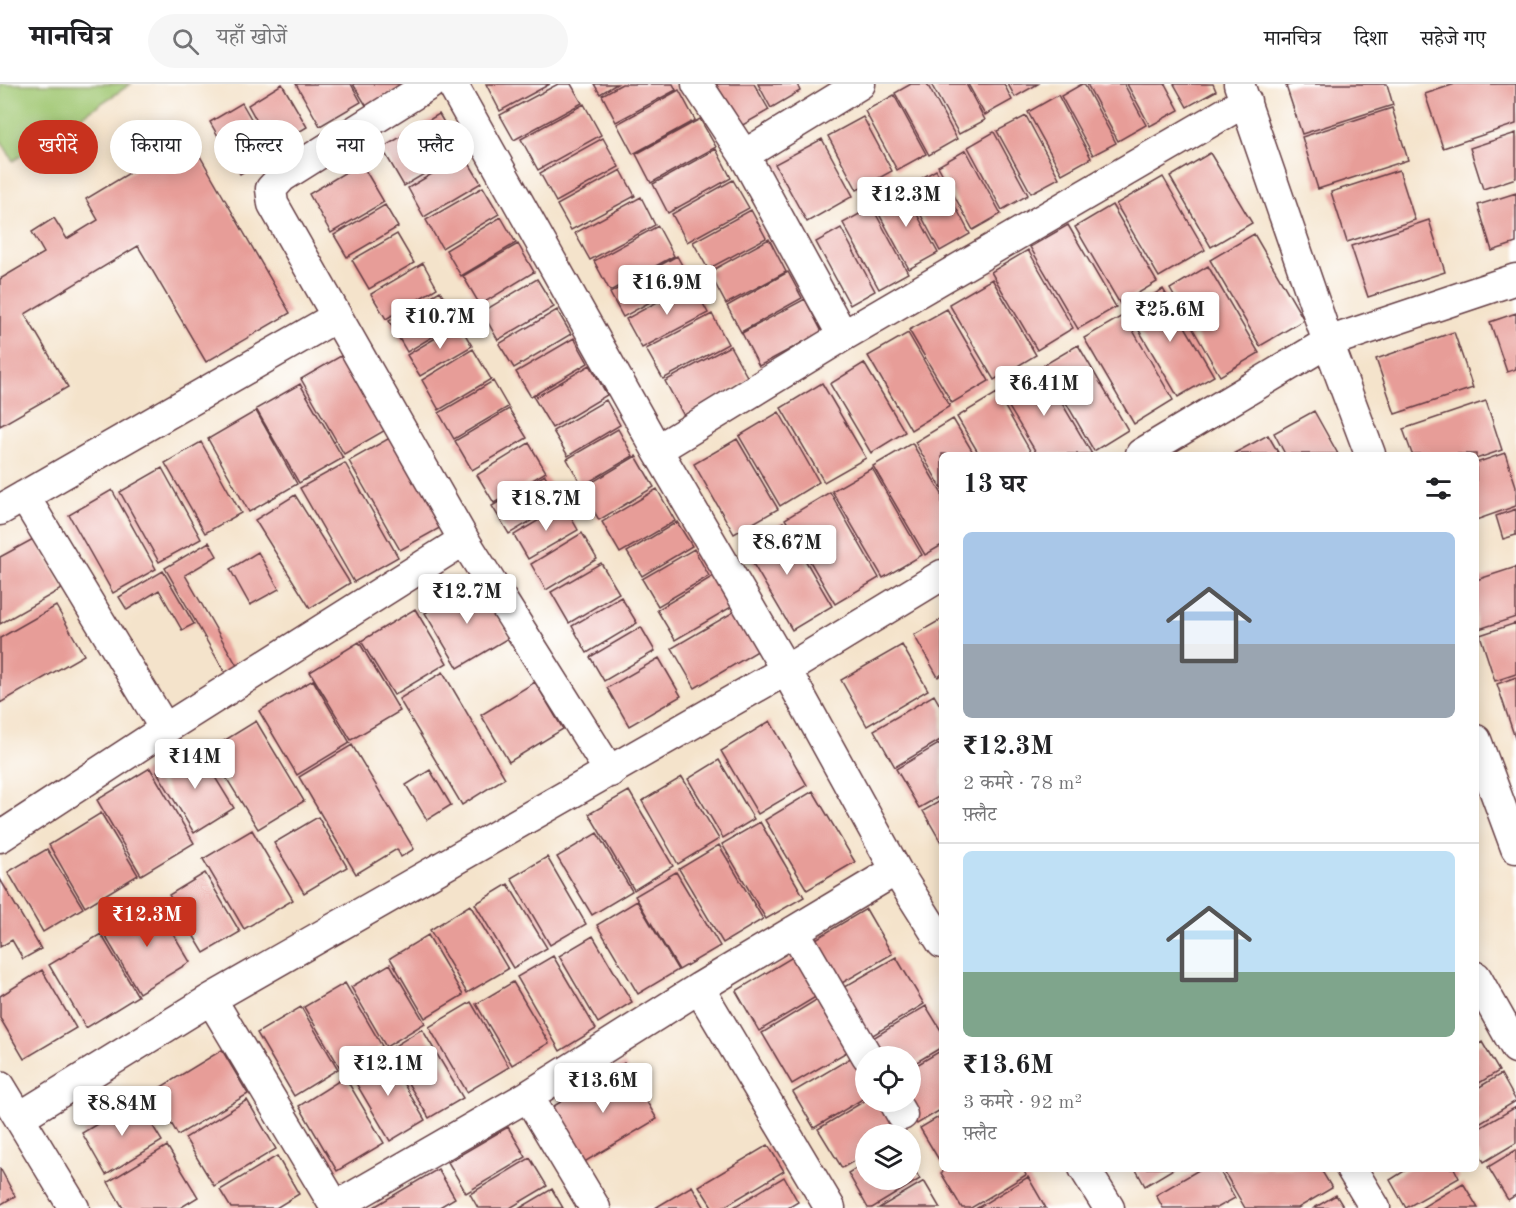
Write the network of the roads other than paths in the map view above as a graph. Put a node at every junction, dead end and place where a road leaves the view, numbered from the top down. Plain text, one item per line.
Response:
1 (430, 84) edge
2 (452, 84) edge
3 (697, 84) edge
4 (860, 84) edge
5 (1242, 92) edge
6 (744, 155) junction
7 (1516, 279) edge
8 (336, 317) junction
9 (843, 336) junction
10 (1328, 342) junction
11 (657, 450) junction
12 (1144, 452) edge
13 (1369, 452) edge
14 (12, 503) edge
15 (464, 540) junction
16 (939, 576) edge
17 (786, 670) junction
18 (165, 729) junction
19 (1479, 756) edge
20 (610, 772) junction
21 (1482, 773) edge
22 (0, 837) edge
23 (1516, 848) edge
24 (896, 870) junction
25 (794, 931) junction
26 (939, 938) edge
27 (1479, 982) edge
28 (699, 988) junction
29 (211, 999) junction
30 (861, 1046) edge
31 (1516, 1048) edge
32 (0, 1086) edge
33 (528, 1096) junction
34 (20, 1117) junction
35 (1086, 1172) edge
36 (1354, 1172) edge
37 (75, 1208) edge
38 (335, 1208) edge
39 (595, 1208) edge
40 (830, 1208) edge
41 (1108, 1208) edge
42 (1375, 1208) edge

1 - 8 street
2 - 11 street
3 - 6 street
4 - 6 street
5 - 9 street
5 - 10 street
6 - 9 street
7 - 10 street
8 - 14 street
8 - 15 street
9 - 11 street
10 - 12 street
10 - 13 street
11 - 17 street
14 - 18 street
15 - 18 street
15 - 20 street
16 - 17 street
17 - 20 street
17 - 24 street
18 - 22 street
19 - 21 street
20 - 29 street
21 - 23 street
24 - 25 street
24 - 26 street
25 - 28 street
25 - 30 street
27 - 31 street
28 - 33 street
28 - 40 street
29 - 34 street
29 - 38 street
32 - 34 street
33 - 38 street
33 - 39 street
34 - 37 street
35 - 41 street
36 - 42 street

